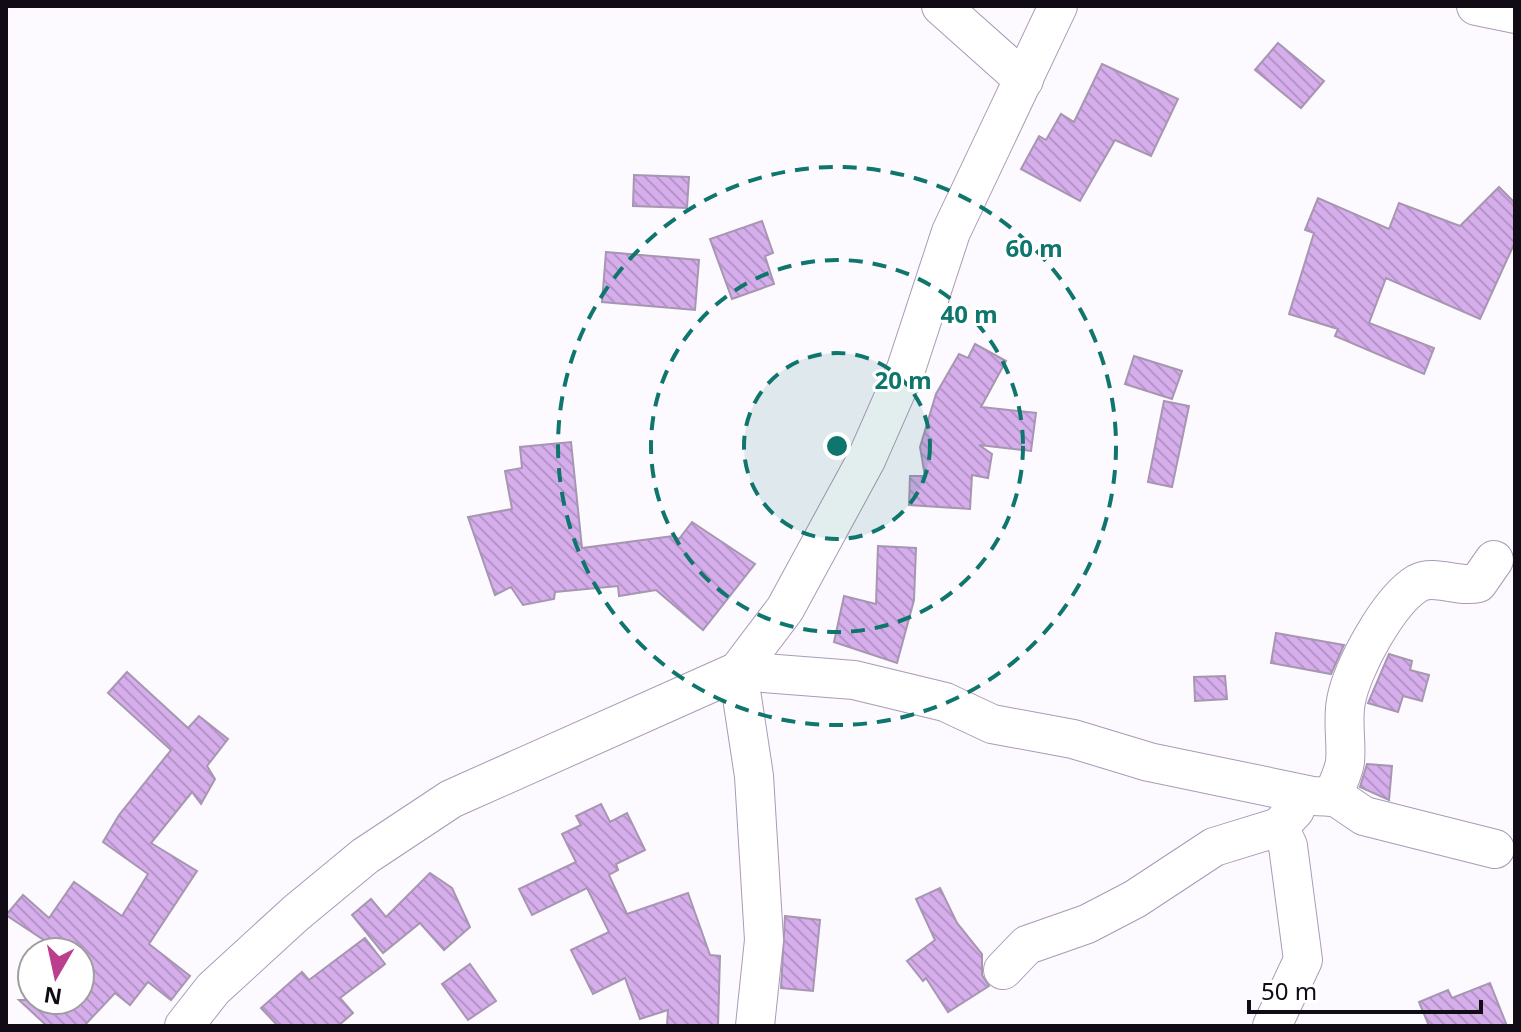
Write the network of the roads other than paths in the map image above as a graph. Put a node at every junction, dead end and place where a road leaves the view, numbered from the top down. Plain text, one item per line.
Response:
1 (941, 6) edge
2 (1058, 6) edge
3 (1476, 6) edge
4 (1515, 14) edge
5 (1024, 80) junction
6 (1494, 560) dead end
7 (738, 671) junction
8 (1334, 797) junction
9 (1279, 827) junction
10 (1495, 849) dead end
11 (1003, 970) dead end
12 (184, 1026) edge
13 (755, 1026) edge
14 (1272, 1026) edge

1 - 5 street
2 - 5 street
3 - 4 street
5 - 7 street
6 - 8 street
7 - 8 street
7 - 12 street
7 - 13 street
8 - 9 street
8 - 10 street
9 - 11 street
9 - 14 street

